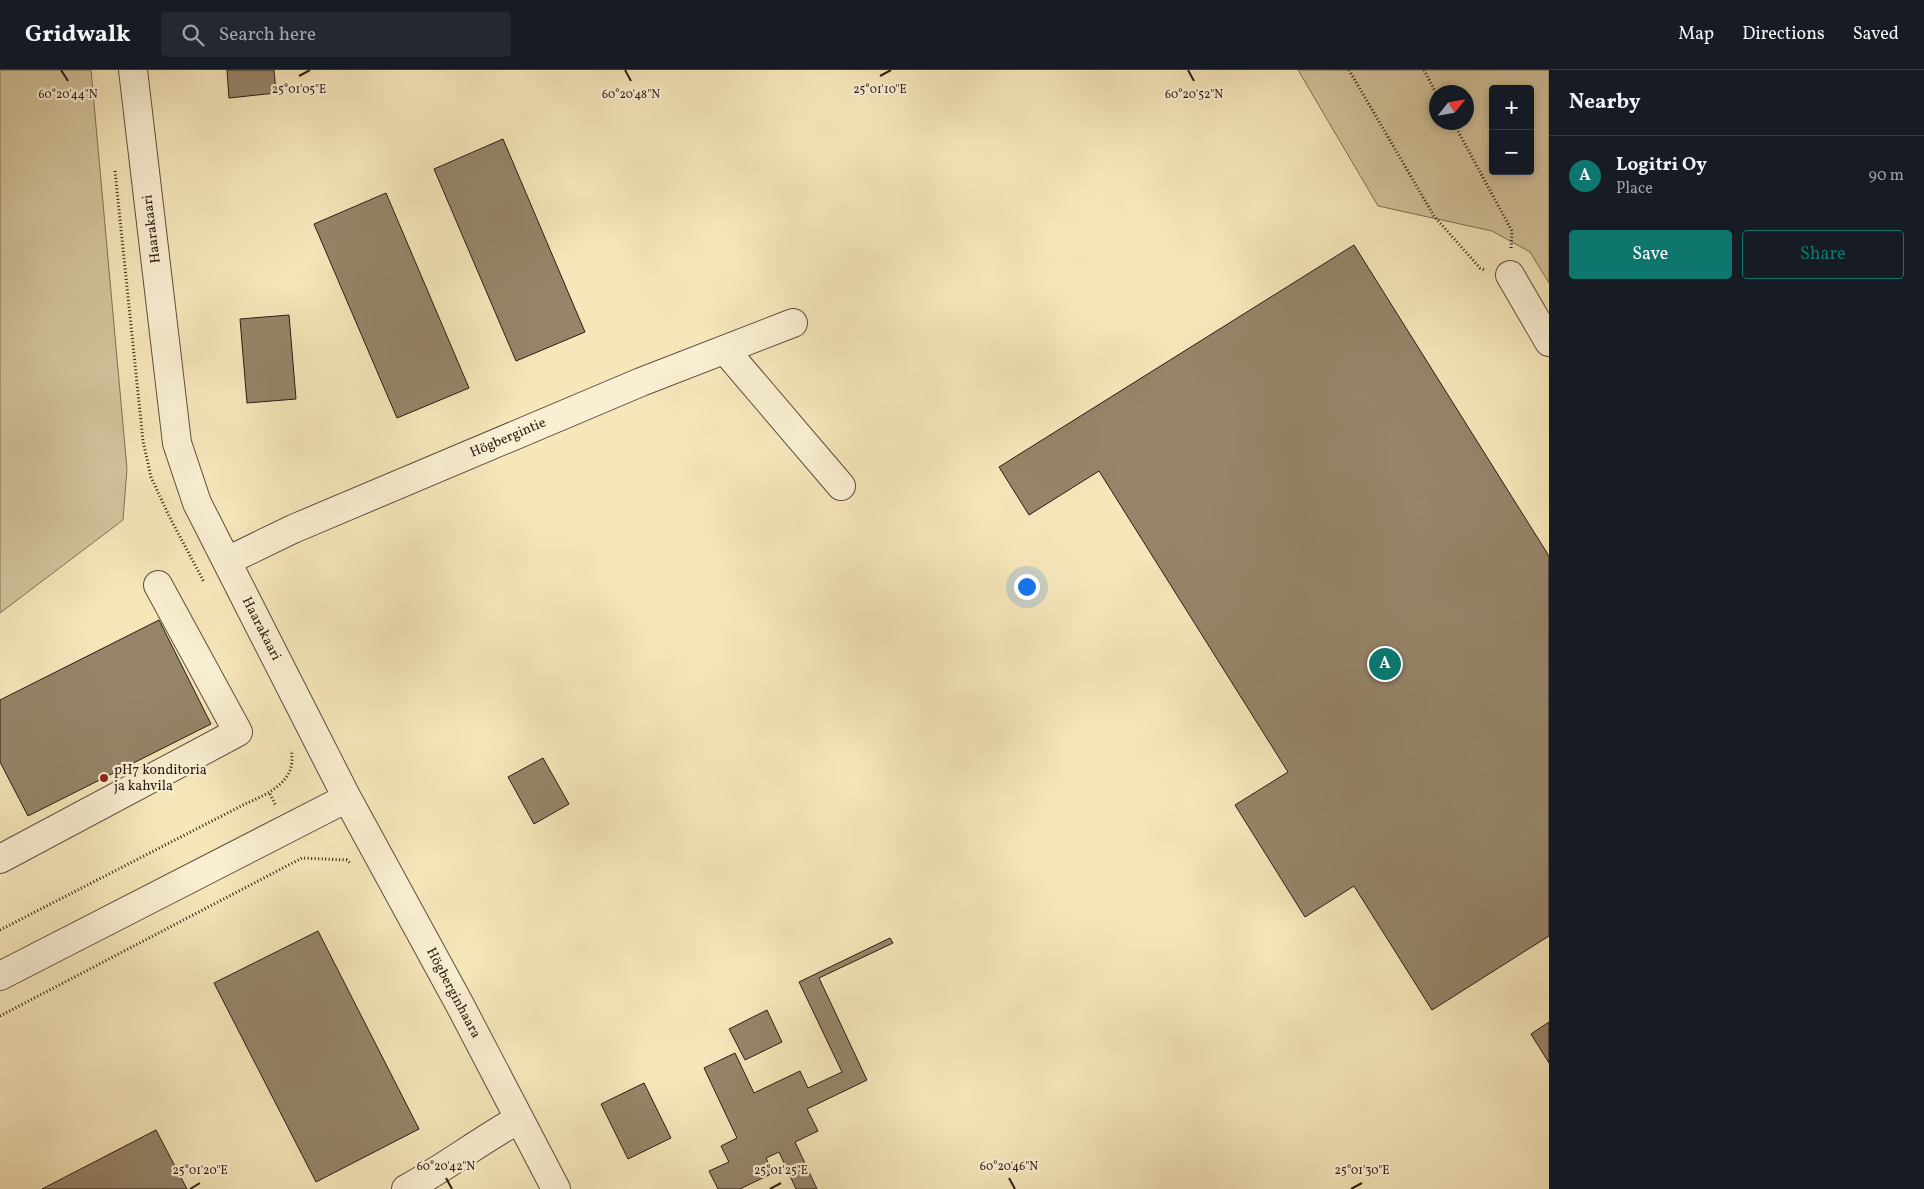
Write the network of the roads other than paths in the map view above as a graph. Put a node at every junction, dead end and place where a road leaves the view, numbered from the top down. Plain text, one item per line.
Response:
1 (133, 70) edge
2 (1510, 275) road end
3 (793, 324) dead end
4 (1549, 342) edge
5 (724, 350) junction
6 (841, 486) dead end
7 (227, 561) junction
8 (158, 585) dead end
9 (347, 798) junction
10 (0, 859) edge
11 (0, 976) edge
12 (519, 1119) junction
13 (406, 1189) edge
14 (556, 1189) edge

1 - 7 street, Haarakaari
2 - 4 street
3 - 5 street, Högbergintie
5 - 6 street
5 - 7 street, Högbergintie
7 - 9 street, Haarakaari
8 - 10 street
9 - 11 street
9 - 12 street, Högberginhaara
12 - 13 street
12 - 14 street, Högberginhaara

